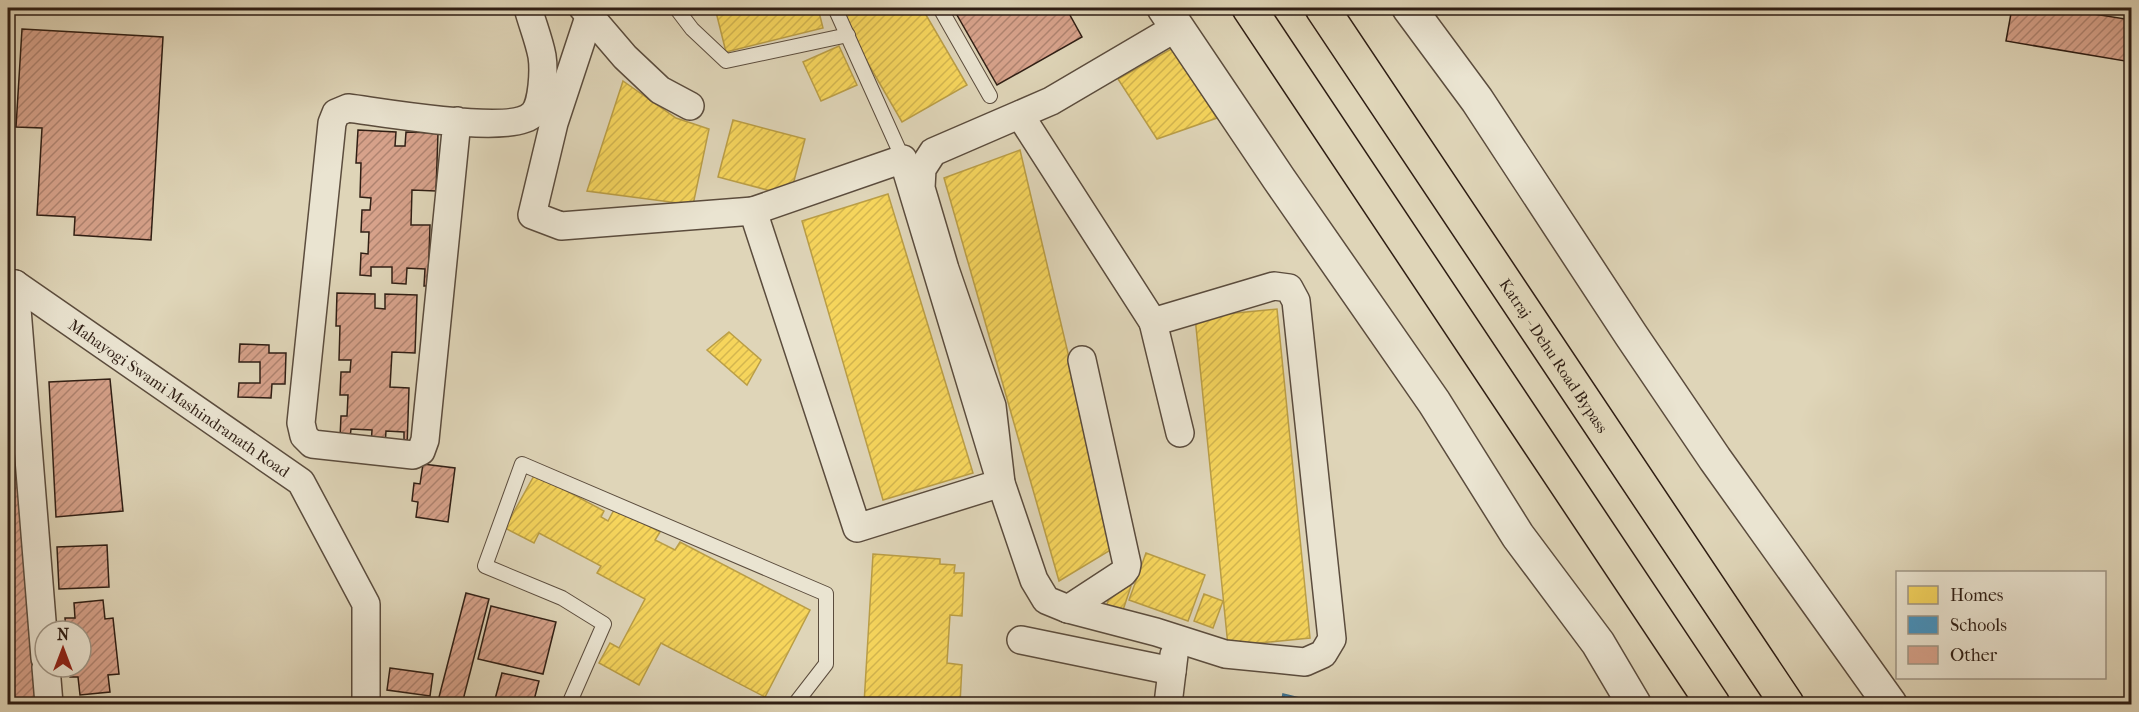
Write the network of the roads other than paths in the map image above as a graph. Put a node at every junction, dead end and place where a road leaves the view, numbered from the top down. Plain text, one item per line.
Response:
1 (528, 8) edge
2 (676, 8) edge
3 (835, 8) edge
4 (940, 8) edge
5 (1249, 8) edge
6 (1322, 8) edge
7 (1409, 8) edge
8 (587, 11) edge
9 (1171, 17) edge
10 (848, 35) junction
11 (990, 96) dead end
12 (690, 106) dead end
13 (1020, 116) junction
14 (457, 122) junction
15 (903, 159) junction
16 (753, 211) junction
17 (11, 283) edge
18 (1153, 322) junction
19 (1082, 360) dead end
20 (1180, 433) dead end
21 (1001, 483) junction
22 (1068, 609) junction
23 (41, 619) edge
24 (1021, 640) dead end
25 (47, 679) edge
26 (49, 705) edge
27 (366, 705) edge
28 (569, 705) edge
29 (795, 705) edge
30 (1168, 705) edge
31 (1634, 705) edge
32 (1713, 705) edge
33 (1787, 705) edge
34 (1890, 705) edge

1 - 14 street
2 - 10 lane
3 - 10 lane
4 - 11 lane
5 - 32 highway
6 - 33 highway, Katraj - Dehu Road Bypass
7 - 34 street
8 - 12 street
8 - 16 street
9 - 13 street
9 - 31 street
10 - 15 lane
13 - 18 street
13 - 21 street
14 - 14 street
15 - 16 street
15 - 21 street
16 - 21 street
17 - 23 street
17 - 27 street, Mahayogi Swami Mashindranath Road
18 - 20 street
18 - 22 street
19 - 22 street
21 - 22 street
24 - 30 street
25 - 26 street
28 - 29 lane

